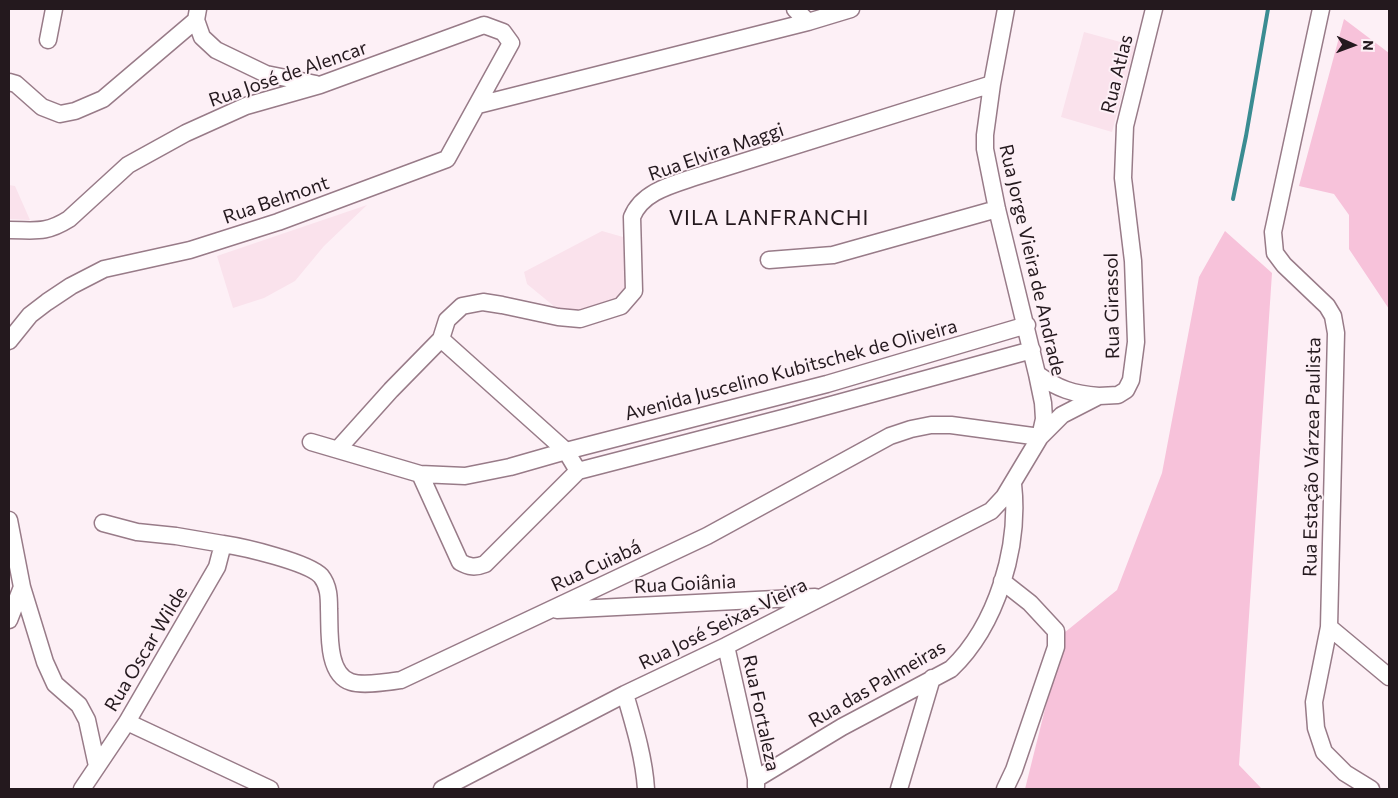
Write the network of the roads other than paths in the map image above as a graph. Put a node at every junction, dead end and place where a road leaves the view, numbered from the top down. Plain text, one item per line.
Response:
1 (54, 9) edge
2 (795, 9) edge
3 (851, 9) edge
4 (1006, 9) edge
5 (1154, 9) edge
6 (1321, 9) edge
7 (197, 14) edge
8 (808, 22) junction
9 (48, 40) dead end
10 (511, 43) joint
11 (9, 82) edge
12 (992, 84) junction
13 (320, 85) junction
14 (478, 105) junction
15 (1123, 149) joint
16 (997, 209) junction
17 (9, 230) edge
18 (769, 260) dead end
19 (1026, 325) junction
20 (441, 339) junction
21 (9, 341) edge
22 (1032, 350) junction
23 (1038, 374) junction
24 (827, 384) junction
25 (1099, 396) junction
26 (835, 404) junction
27 (1040, 437) junction
28 (311, 442) dead end
29 (338, 450) junction
30 (566, 451) junction
31 (578, 471) junction
32 (420, 474) junction
33 (1012, 484) junction
34 (9, 520) edge
35 (103, 523) dead end
36 (223, 544) junction
37 (1002, 581) junction
38 (22, 587) junction
39 (822, 597) junction
40 (550, 610) junction
41 (9, 620) edge
42 (1329, 627) junction
43 (726, 646) junction
44 (1389, 677) edge
45 (932, 678) junction
46 (625, 694) junction
47 (127, 722) junction
48 (97, 766) junction
49 (756, 784) edge
50 (82, 789) edge
51 (270, 789) edge
52 (442, 789) edge
53 (646, 789) edge
54 (899, 789) edge
55 (1005, 789) edge
56 (1371, 789) edge

1 - 9 street
2 - 8 street
3 - 8 street
4 - 12 street, Rua Jorge Vieira de Andrade
5 - 15 street, Rua Atlas
6 - 42 street, Rua Estação Várzea Paulista
7 - 11 street
7 - 13 street
8 - 14 street
10 - 13 street, Rua José de Alencar
10 - 14 street, Rua Belmont
12 - 16 street, Rua Jorge Vieira de Andrade
12 - 20 street, Rua Elvira Maggi
13 - 17 street, Rua José de Alencar
14 - 21 street, Rua Belmont
15 - 25 street, Rua Girassol
16 - 18 street
16 - 19 street, Rua Jorge Vieira de Andrade
19 - 22 street, Rua Jorge Vieira de Andrade
19 - 24 street, Avenida Juscelino Kubitschek de Oliveira
20 - 29 street
20 - 30 street
22 - 23 street, Rua Jorge Vieira de Andrade
22 - 26 street
23 - 25 street
23 - 27 street, Rua Jorge Vieira de Andrade
24 - 26 street
24 - 30 street, Avenida Juscelino Kubitschek de Oliveira
25 - 27 street, Rua Girassol
26 - 31 street
27 - 33 street, Rua Jorge Vieira de Andrade
27 - 40 street, Rua Cuiabá
28 - 29 street, Avenida Juscelino Kubitschek de Oliveira
29 - 32 street, Avenida Juscelino Kubitschek de Oliveira
30 - 31 street
30 - 32 street, Avenida Juscelino Kubitschek de Oliveira
31 - 32 street
33 - 37 street, Rua das Palmeiras
33 - 39 street, Rua José Seixas Vieira
34 - 38 street
35 - 36 street
36 - 40 street, Rua Cuiabá
36 - 47 street, Rua Oscar Wilde
37 - 45 street, Rua das Palmeiras
37 - 55 street
38 - 41 street
38 - 48 street
39 - 40 street, Rua Goiânia
39 - 43 street, Rua José Seixas Vieira
42 - 44 street
42 - 56 street, Rua Estação Várzea Paulista
43 - 46 street, Rua José Seixas Vieira
43 - 49 street, Rua Fortaleza
45 - 49 street, Rua das Palmeiras
45 - 54 street
46 - 52 street, Rua José Seixas Vieira
46 - 53 street
47 - 48 street, Rua Oscar Wilde
47 - 51 street
48 - 50 street, Rua Oscar Wilde

